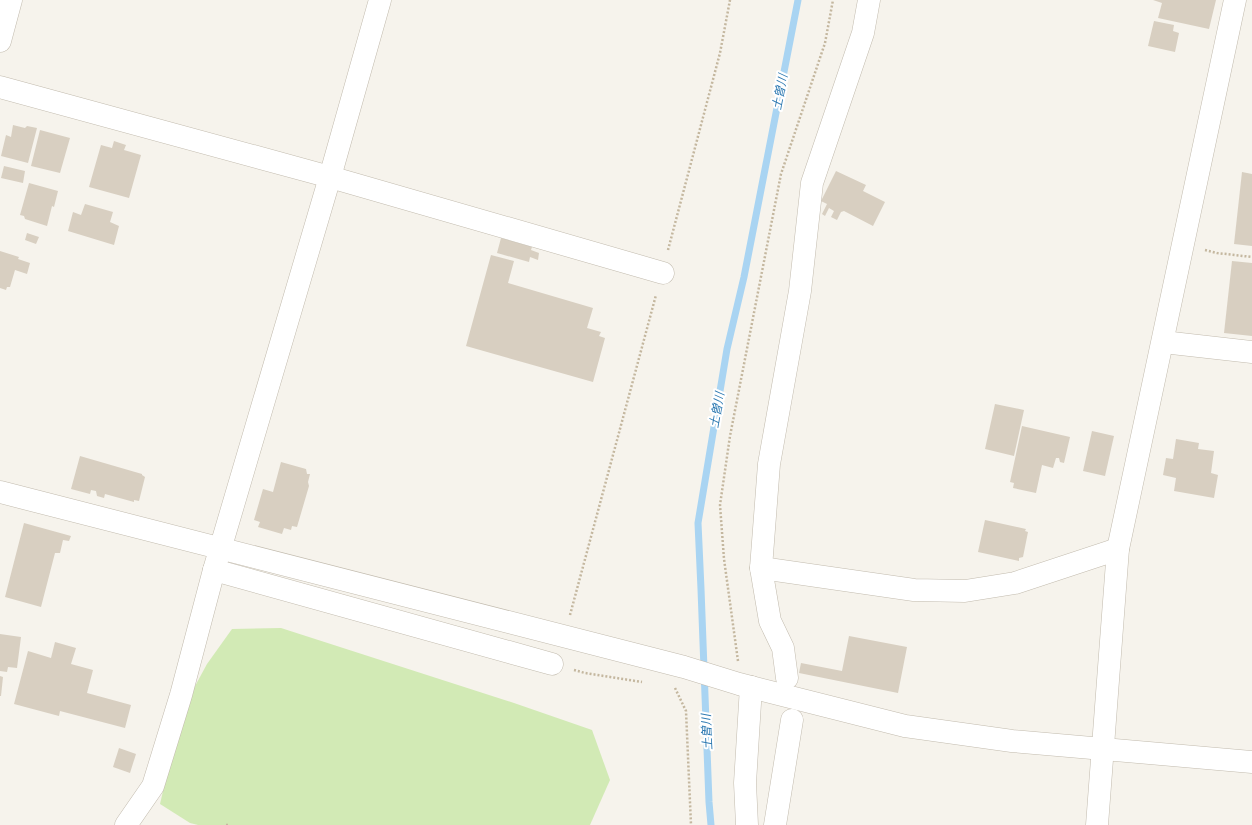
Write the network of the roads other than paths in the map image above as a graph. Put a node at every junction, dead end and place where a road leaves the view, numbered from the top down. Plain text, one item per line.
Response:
1 (12, 0) edge
2 (380, 0) edge
3 (869, 0) edge
4 (1235, 0) edge
5 (0, 41) edge
6 (0, 87) edge
7 (330, 176) junction
8 (663, 272) road end
9 (1163, 342) junction
10 (1252, 352) edge
11 (0, 492) edge
12 (221, 548) junction
13 (1118, 549) junction
14 (761, 568) junction
15 (214, 570) junction
16 (552, 664) road end
17 (787, 678) dead end
18 (739, 684) junction
19 (792, 720) dead end
20 (1102, 749) junction
21 (1252, 762) edge
22 (126, 825) edge
23 (747, 825) edge
24 (775, 825) edge
25 (1096, 825) edge

1 - 5 street
2 - 7 street
3 - 14 street
4 - 9 street
6 - 7 street
7 - 8 street
7 - 12 street
9 - 10 street
9 - 13 street
11 - 12 street
12 - 15 street
12 - 18 street
13 - 14 street
13 - 20 street
14 - 17 street
15 - 16 street
15 - 22 street
18 - 20 street
18 - 23 street
19 - 24 street
20 - 21 street
20 - 25 street

